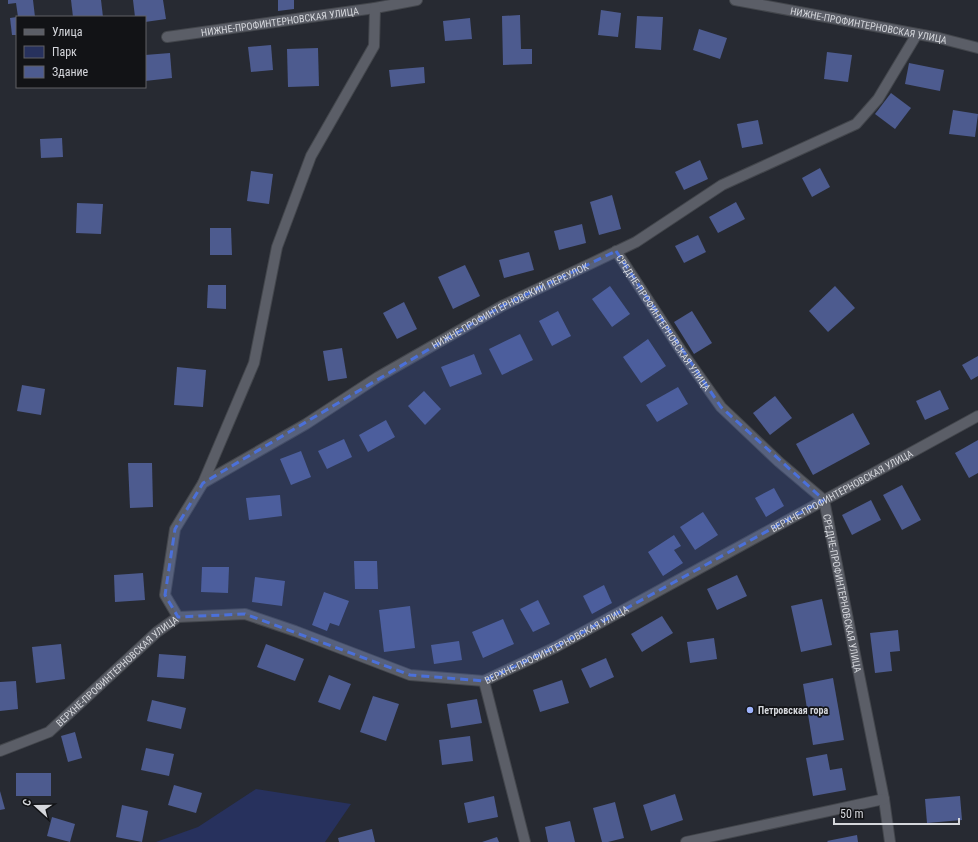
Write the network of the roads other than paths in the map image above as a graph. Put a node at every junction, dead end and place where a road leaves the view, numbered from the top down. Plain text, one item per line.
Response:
1 (416, 0) edge
2 (734, 0) edge
3 (375, 8) junction
4 (917, 34) junction
5 (167, 37) dead end
6 (978, 48) edge
7 (616, 251) junction
8 (978, 416) edge
9 (203, 483) junction
10 (824, 500) junction
11 (178, 617) junction
12 (484, 681) junction
13 (0, 751) edge
14 (884, 799) junction
15 (525, 842) edge
16 (686, 842) edge
17 (890, 842) edge

1 - 3 street, НИЖНЕ-ПРОФИНТЕРНОВСКАЯ УЛИЦА
2 - 4 street, НИЖНЕ-ПРОФИНТЕРНОВСКАЯ УЛИЦА
3 - 5 street, НИЖНЕ-ПРОФИНТЕРНОВСКАЯ УЛИЦА
3 - 9 street
4 - 6 street, НИЖНЕ-ПРОФИНТЕРНОВСКАЯ УЛИЦА
4 - 7 street, НИЖНЕ-ПРОФИНТЕРНОВСКИЙ ПЕРЕУЛОК
7 - 9 street, НИЖНЕ-ПРОФИНТЕРНОВСКИЙ ПЕРЕУЛОК
7 - 10 street, СРЕДНЕ-ПРОФИНТЕРНОВСКАЯ УЛИЦА
8 - 10 street, ВЕРХНЕ-ПРОФИНТЕРНОВСКАЯ УЛИЦА
9 - 11 street, НИЖНЕ-ПРОФИНТЕРНОВСКИЙ ПЕРЕУЛОК
10 - 12 street, ВЕРХНЕ-ПРОФИНТЕРНОВСКАЯ УЛИЦА
10 - 14 street, СРЕДНЕ-ПРОФИНТЕРНОВСКАЯ УЛИЦА
11 - 12 street, ВЕРХНЕ-ПРОФИНТЕРНОВСКАЯ УЛИЦА
11 - 13 street, ВЕРХНЕ-ПРОФИНТЕРНОВСКАЯ УЛИЦА
12 - 15 street
14 - 16 street
14 - 17 street, СРЕДНЕ-ПРОФИНТЕРНОВСКАЯ УЛИЦА

